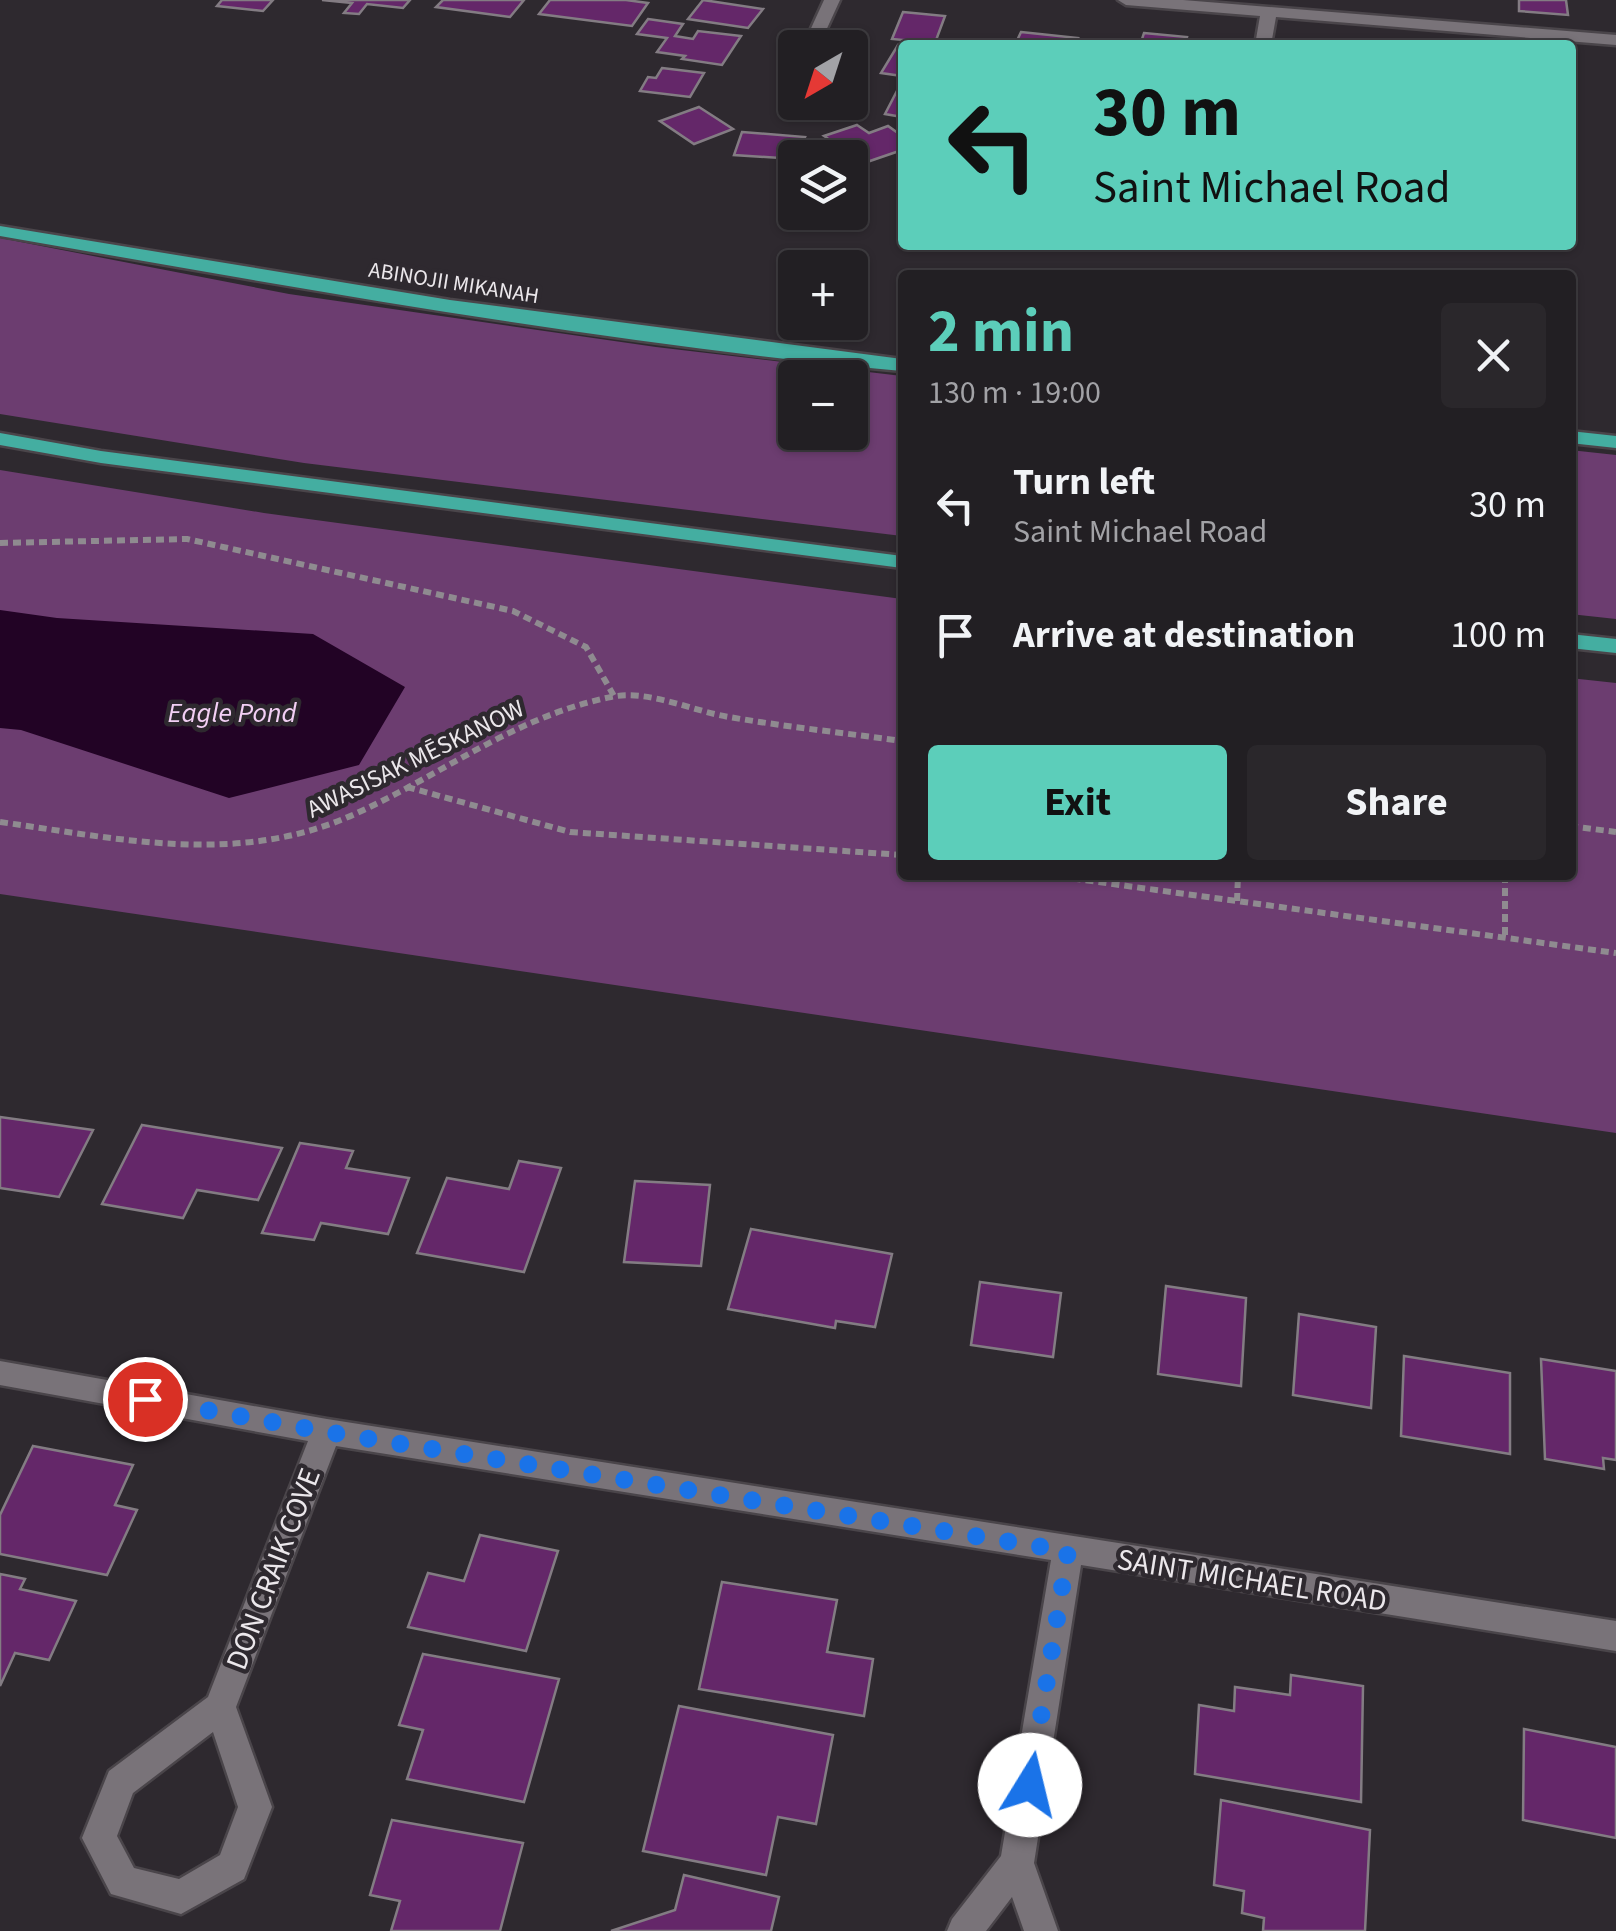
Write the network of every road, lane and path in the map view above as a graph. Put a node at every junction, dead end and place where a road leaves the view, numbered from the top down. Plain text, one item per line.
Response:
1 (832, 0) edge
2 (1126, 0) edge
3 (1269, 11) junction
4 (818, 30) edge
5 (1264, 40) edge
6 (1616, 40) edge
7 (0, 231) edge
8 (898, 365) edge
9 (1576, 437) edge
10 (0, 439) edge
11 (1616, 442) edge
12 (0, 543) edge
13 (898, 561) edge
14 (1576, 642) edge
15 (1616, 646) edge
16 (614, 696) junction
17 (898, 740) edge
18 (406, 787) junction
19 (0, 822) edge
20 (1576, 827) edge
21 (1616, 832) edge
22 (898, 856) edge
23 (1084, 880) edge
24 (1238, 880) edge
25 (1505, 880) edge
26 (1237, 901) junction
27 (1505, 938) junction
28 (1616, 953) edge
29 (0, 1373) edge
30 (327, 1432) junction
31 (1068, 1551) junction
32 (1616, 1636) edge
33 (220, 1707) junction
34 (1017, 1863) junction
35 (964, 1931) edge
36 (1041, 1931) edge

1 - 4 street
2 - 3 street
3 - 5 street
3 - 6 street
7 - 8 main road, ABINOJII MIKANAH
9 - 11 main road
10 - 13 main road
12 - 16 path
14 - 15 main road
16 - 17 path, AWASISAK MĒSKANOW
16 - 18 path, AWASISAK MĒSKANOW
18 - 19 path, AWASISAK MĒSKANOW
18 - 22 path
20 - 21 path
23 - 26 path
24 - 26 path
25 - 27 path
26 - 27 path
27 - 28 path
29 - 30 street, SAINT MICHAEL ROAD
30 - 31 street, SAINT MICHAEL ROAD
30 - 33 street, DON CRAIK COVE
31 - 32 street, SAINT MICHAEL ROAD
31 - 34 street
33 - 33 street
34 - 35 street
34 - 36 street

